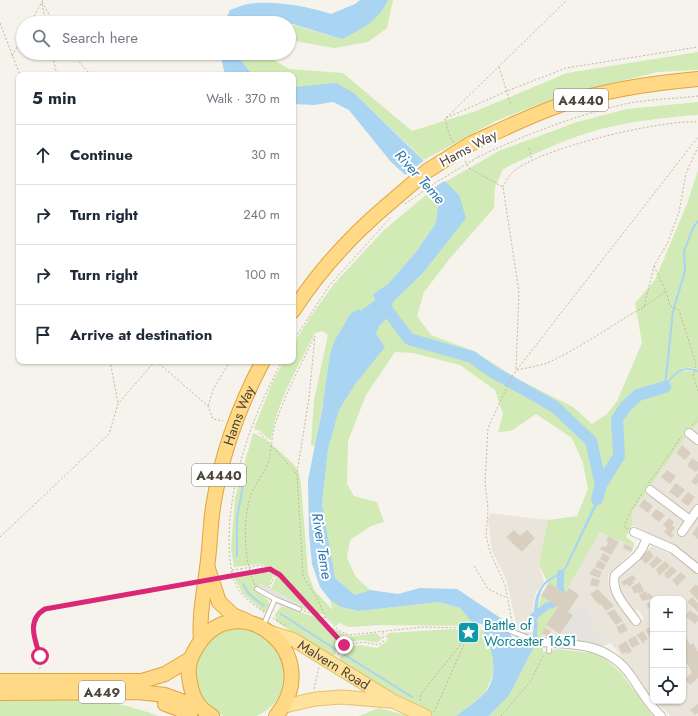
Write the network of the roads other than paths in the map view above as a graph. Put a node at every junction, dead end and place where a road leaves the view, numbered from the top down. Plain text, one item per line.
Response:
1 (698, 79) edge
2 (296, 306) edge
3 (261, 364) edge
4 (689, 430) road end
5 (698, 440) edge
6 (650, 490) dead end
7 (698, 509) edge
8 (690, 520) junction
9 (634, 532) road end
10 (682, 532) dead end
11 (648, 538) junction
12 (207, 567) junction
13 (698, 569) edge
14 (257, 589) road end
15 (275, 599) junction
16 (299, 609) road end
17 (636, 621) dead end
18 (476, 627) dead end
19 (262, 628) junction
20 (469, 628) road end
21 (508, 630) dead end
22 (201, 640) junction
23 (539, 642) joint
24 (190, 659) junction
25 (0, 681) edge
26 (0, 692) edge
27 (393, 701) junction
28 (278, 713) edge
29 (420, 713) edge
30 (204, 714) edge
31 (661, 716) edge

1 - 2 highway, Hams Way / A4440, bridge
3 - 12 highway, Hams Way / A4440
4 - 5 street
6 - 8 street
7 - 8 street
8 - 10 street
9 - 11 street
11 - 13 street
11 - 17 street
12 - 19 highway, Hams Way / A4440
12 - 22 highway, Hams Way / A4440
14 - 15 lane
15 - 16 lane
15 - 19 lane
18 - 20 lane
19 - 22 highway
19 - 27 main road, Malvern Road
19 - 28 highway
21 - 23 lane
22 - 24 highway
23 - 31 street
24 - 25 highway, A449
24 - 30 highway
26 - 30 highway, A449
27 - 28 main road, Malvern Road
27 - 29 main road, Malvern Road

